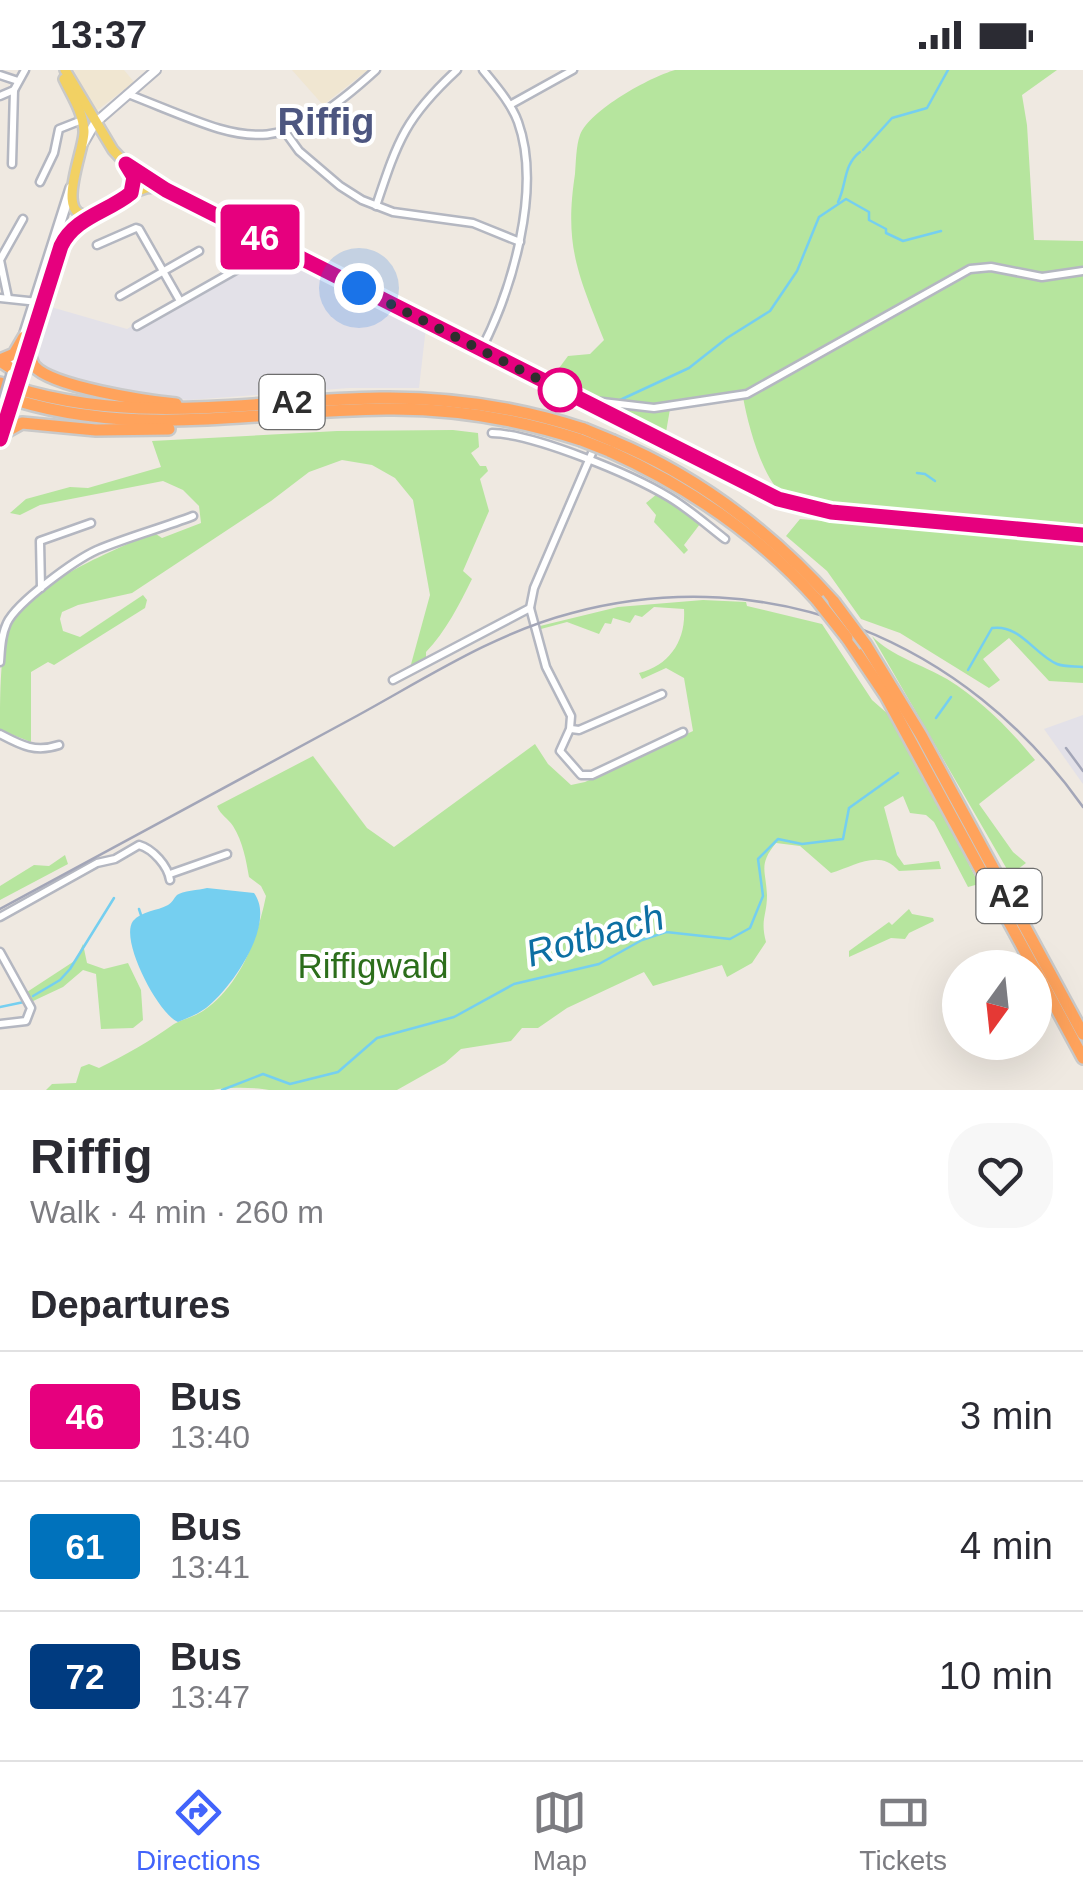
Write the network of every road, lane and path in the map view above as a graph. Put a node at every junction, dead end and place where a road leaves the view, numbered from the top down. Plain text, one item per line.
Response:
1 (25, 70) edge
2 (62, 70) edge
3 (156, 70) edge
4 (376, 70) edge
5 (457, 70) edge
6 (484, 70) edge
7 (572, 70) edge
8 (0, 75) edge
9 (18, 82) junction
10 (14, 90) junction
11 (128, 94) junction
12 (0, 96) edge
13 (510, 105) junction
14 (82, 120) junction
15 (95, 123) junction
16 (286, 133) junction
17 (83, 148) junction
18 (113, 150) junction
19 (12, 164) dead end
20 (126, 164) junction
21 (40, 182) dead end
22 (71, 188) junction
23 (161, 188) junction
24 (131, 193) junction
25 (376, 206) junction
26 (93, 215) junction
27 (23, 219) dead end
28 (264, 239) junction
29 (520, 242) junction
30 (97, 245) dead end
31 (199, 250) dead end
32 (164, 271) junction
33 (1083, 271) edge
34 (120, 296) dead end
35 (4, 298) edge
36 (180, 301) junction
37 (39, 302) junction
38 (138, 326) dead end
39 (24, 337) junction
40 (28, 350) junction
41 (481, 350) junction
42 (0, 361) edge
43 (16, 376) junction
44 (0, 384) edge
45 (579, 400) junction
46 (300, 402) junction
47 (3, 409) edge
48 (235, 420) junction
49 (605, 422) junction
50 (22, 423) junction
51 (492, 433) dead end
52 (582, 435) junction
53 (1, 436) edge
54 (611, 446) junction
55 (590, 457) junction
56 (194, 516) dead end
57 (91, 523) dead end
58 (1083, 535) edge
59 (726, 539) dead end
60 (41, 588) junction
61 (530, 608) junction
62 (0, 662) edge
63 (393, 680) dead end
64 (662, 694) dead end
65 (891, 694) junction
66 (570, 729) junction
67 (684, 732) dead end
68 (0, 734) edge
69 (59, 744) dead end
70 (948, 796) junction
71 (227, 854) dead end
72 (0, 917) edge
73 (1026, 950) edge
74 (0, 952) edge
75 (1052, 1000) edge
76 (0, 1024) edge
77 (1083, 1034) edge
78 (1083, 1058) edge

1 - 9 street
2 - 14 main road
2 - 15 main road
3 - 11 street
4 - 16 street
5 - 25 street
6 - 13 street
7 - 13 street
8 - 9 street
9 - 10 street
10 - 12 street
10 - 19 street
11 - 15 street
11 - 16 street
13 - 29 street
14 - 17 main road
14 - 21 street
15 - 17 street
15 - 18 main road
16 - 25 street
17 - 18 main road
17 - 22 main road
18 - 20 main road
20 - 23 main road
20 - 24 main road
22 - 26 main road
22 - 37 main road
23 - 24 main road
23 - 28 main road
24 - 26 main road
25 - 29 street
26 - 37 main road
27 - 35 street
28 - 36 street
28 - 41 main road
29 - 41 street
30 - 32 street
31 - 32 street
32 - 34 street
32 - 36 street
33 - 45 street
35 - 37 street
36 - 38 street
37 - 39 main road
37 - 40 main road
39 - 42 highway
39 - 43 main road
40 - 43 main road
40 - 46 highway
41 - 45 main road
42 - 43 highway
43 - 47 main road, bridge
44 - 46 highway, A2
45 - 49 main road
46 - 52 highway, A2
47 - 48 highway, A2
47 - 50 highway
47 - 53 main road
48 - 50 highway
48 - 52 highway, A2
49 - 55 street
49 - 58 main road
50 - 53 highway
51 - 55 street
52 - 54 highway, A2, bridge
54 - 65 highway, A2, bridge
54 - 65 highway, A2, bridge
55 - 59 street
55 - 61 street
56 - 60 street
57 - 60 street
60 - 62 street
61 - 63 street
61 - 66 street
64 - 66 street
65 - 70 highway, A2
66 - 67 street
68 - 69 street
70 - 73 highway, A2
70 - 77 highway, A2
71 - 72 street
74 - 76 street
75 - 78 highway, A2

